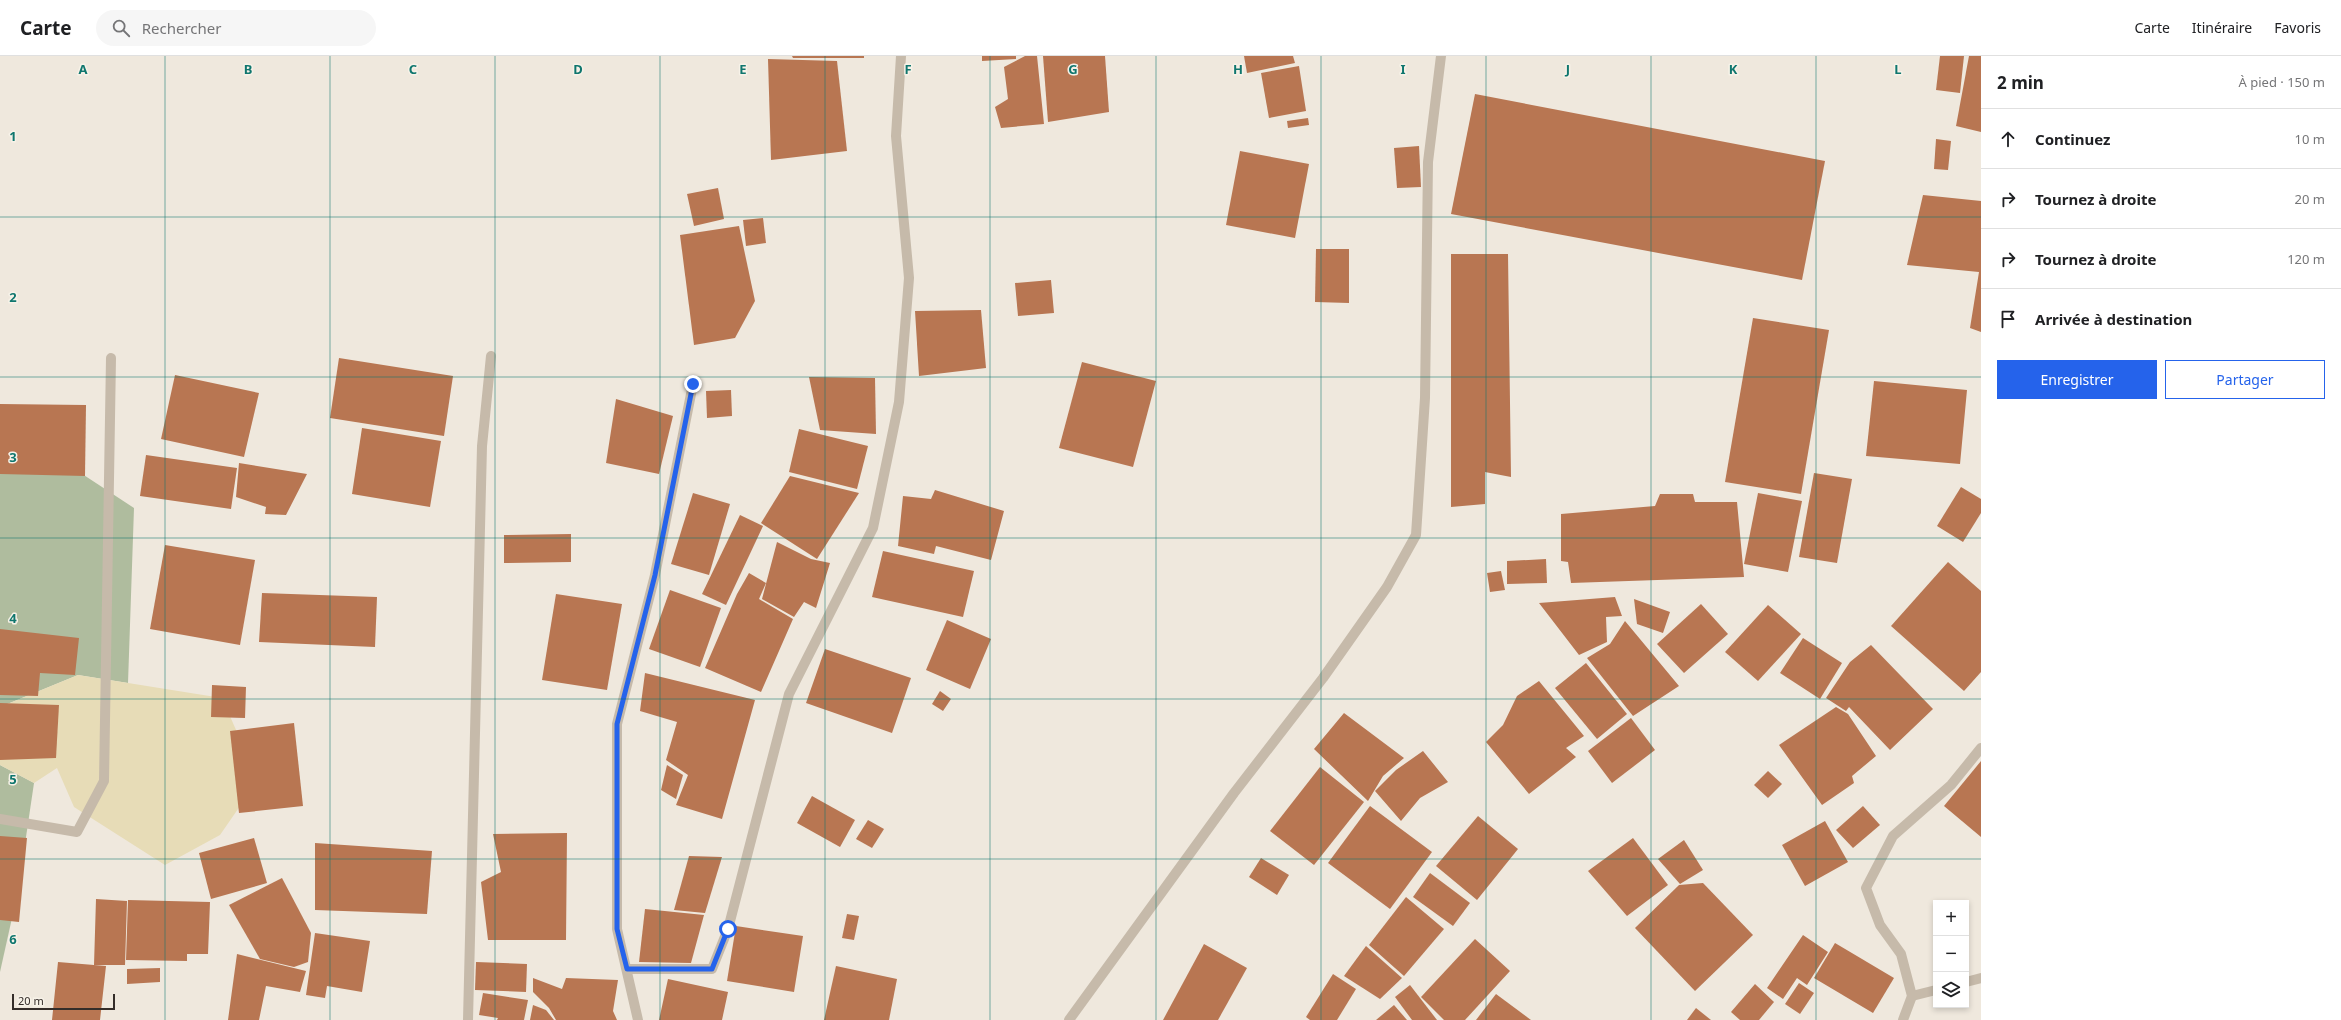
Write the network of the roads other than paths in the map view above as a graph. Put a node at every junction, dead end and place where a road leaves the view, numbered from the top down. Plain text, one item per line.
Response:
1 (901, 56) edge
2 (1441, 56) edge
3 (491, 356) dead end
4 (111, 358) dead end
5 (693, 384) dead end
6 (1981, 748) edge
7 (0, 819) edge
8 (627, 969) junction
9 (1981, 978) edge
10 (1969, 981) edge
11 (1933, 991) edge
12 (1912, 996) junction
13 (468, 1020) edge
14 (638, 1020) edge
15 (1069, 1020) edge
16 (1903, 1020) edge

1 - 8 street
2 - 15 street
3 - 13 street
4 - 7 street
5 - 8 street
6 - 12 street
8 - 14 street
9 - 10 street
11 - 12 street
12 - 16 street

